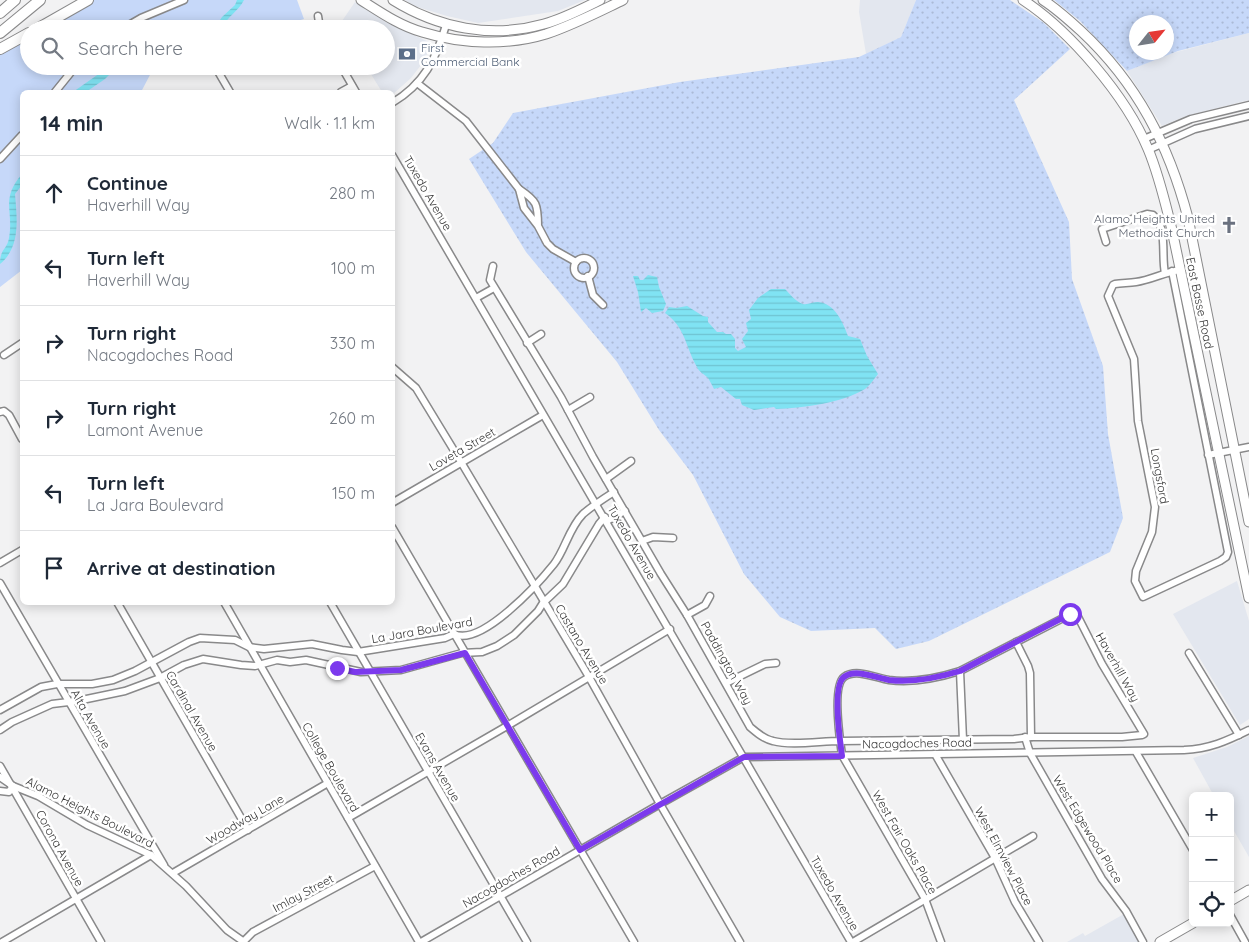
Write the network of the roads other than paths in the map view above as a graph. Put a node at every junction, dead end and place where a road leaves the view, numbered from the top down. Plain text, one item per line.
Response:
1 (15, 0) edge
2 (40, 0) edge
3 (88, 0) edge
4 (184, 0) edge
5 (361, 0) edge
6 (393, 0) edge
7 (600, 0) edge
8 (623, 0) edge
9 (1023, 0) edge
10 (1043, 0) edge
11 (0, 13) edge
12 (318, 16) dead end
13 (578, 16) junction
14 (53, 20) edge
15 (138, 20) edge
16 (319, 20) edge
17 (395, 20) edge
18 (395, 20) edge
19 (446, 25) junction
20 (0, 33) edge
21 (442, 36) junction
22 (20, 38) edge
23 (0, 50) edge
24 (69, 75) edge
25 (220, 75) edge
26 (346, 75) edge
27 (417, 83) junction
28 (352, 86) junction
29 (57, 90) edge
30 (229, 90) edge
31 (345, 90) edge
32 (355, 90) edge
33 (395, 101) edge
34 (1249, 106) edge
35 (1249, 116) edge
36 (1158, 133) junction
37 (20, 137) edge
38 (1144, 139) junction
39 (1163, 144) junction
40 (1148, 150) junction
41 (0, 160) edge
42 (395, 160) edge
43 (519, 189) junction
44 (538, 226) junction
45 (1106, 242) dead end
46 (576, 262) junction
47 (493, 266) dead end
48 (1172, 271) junction
49 (588, 276) junction
50 (494, 288) junction
51 (476, 298) junction
52 (603, 305) dead end
53 (541, 334) dead end
54 (527, 343) junction
55 (20, 344) edge
56 (4, 355) dead end
57 (395, 370) edge
58 (590, 397) dead end
59 (568, 410) junction
60 (2, 411) edge
61 (543, 414) junction
62 (20, 435) edge
63 (1249, 447) edge
64 (1234, 450) junction
65 (1219, 453) junction
66 (1208, 455) junction
67 (631, 461) dead end
68 (461, 462) junction
69 (606, 479) junction
70 (614, 492) junction
71 (395, 501) edge
72 (597, 504) junction
73 (625, 511) junction
74 (606, 519) junction
75 (1249, 522) edge
76 (395, 532) edge
77 (673, 538) dead end
78 (642, 541) junction
79 (20, 551) edge
80 (0, 563) edge
81 (0, 583) edge
82 (534, 586) junction
83 (710, 596) dead end
84 (1249, 598) edge
85 (544, 603) junction
86 (119, 605) edge
87 (226, 605) edge
88 (332, 605) edge
89 (687, 615) junction
90 (670, 629) junction
91 (454, 634) junction
92 (1016, 642) junction
93 (249, 647) junction
94 (358, 652) junction
95 (465, 653) junction
96 (1189, 653) dead end
97 (151, 662) junction
98 (776, 663) dead end
99 (260, 665) junction
100 (370, 671) junction
101 (960, 671) junction
102 (589, 677) junction
103 (160, 678) junction
104 (726, 683) junction
105 (57, 684) junction
106 (68, 702) junction
107 (0, 710) edge
108 (507, 726) junction
109 (0, 730) edge
110 (1249, 730) edge
111 (1144, 734) joint
112 (1239, 735) junction
113 (1028, 737) junction
114 (963, 740) junction
115 (840, 741) junction
116 (1136, 752) junction
117 (1030, 753) junction
118 (935, 754) junction
119 (842, 756) junction
120 (744, 757) junction
121 (0, 766) edge
122 (428, 771) junction
123 (0, 777) edge
124 (328, 783) junction
125 (13, 786) junction
126 (0, 791) edge
127 (660, 804) junction
128 (348, 818) junction
129 (248, 830) junction
130 (1033, 836) dead end
131 (1189, 843) edge
132 (580, 850) junction
133 (151, 855) junction
134 (995, 858) junction
135 (164, 865) junction
136 (375, 866) junction
137 (173, 873) junction
138 (1249, 890) edge
139 (499, 896) junction
140 (76, 898) junction
141 (925, 899) junction
142 (1234, 899) edge
143 (1234, 922) edge
144 (1189, 925) edge
145 (2, 942) edge
146 (101, 942) edge
147 (243, 942) edge
148 (420, 942) edge
149 (527, 942) edge
150 (634, 942) edge
151 (740, 942) edge
152 (852, 942) edge
153 (941, 942) edge
154 (1039, 942) edge
155 (1143, 942) edge
156 (1160, 942) edge
157 (1245, 942) edge

1 - 11 highway
2 - 20 highway
3 - 14 highway
4 - 15 street
5 - 17 main road
6 - 19 main road
7 - 13 main road
8 - 13 main road
9 - 38 main road, East Basse Road
10 - 36 main road, East Basse Road
12 - 16 street
13 - 19 main road
13 - 21 main road
18 - 21 main road
19 - 21 street
21 - 27 street
22 - 23 highway
24 - 29 street
25 - 30 street
26 - 28 street
27 - 33 street
27 - 43 street
28 - 31 street
28 - 32 street
34 - 36 street
35 - 39 street
36 - 38 street
36 - 39 main road, East Basse Road
37 - 41 street
38 - 40 main road, East Basse Road
39 - 40 street
39 - 64 main road, East Basse Road
40 - 48 main road, East Basse Road
42 - 51 street, Tuxedo Avenue
43 - 44 street
43 - 44 street
44 - 46 street
45 - 48 street
46 - 49 street
46 - 49 street
47 - 50 street, Paddington Way
48 - 65 main road, East Basse Road
48 - 66 street, Longsford
48 - 66 street, Longsford
49 - 52 street
50 - 51 street
50 - 54 street, Paddington Way
51 - 61 street, Tuxedo Avenue
53 - 54 street
54 - 59 street, Paddington Way
55 - 56 street
57 - 68 street, Castano Avenue
58 - 59 street
59 - 69 street, Paddington Way
60 - 62 street
61 - 68 street, Loveta Street
61 - 72 street, Tuxedo Avenue
63 - 64 street
64 - 65 street
64 - 75 main road, East Basse Road
65 - 66 street
65 - 84 main road, East Basse Road
67 - 69 street
68 - 71 street, Loveta Street
68 - 82 street, Castano Avenue
69 - 70 street, Paddington Way
70 - 72 street, La Jara Boulevard
70 - 73 street, Paddington Way
72 - 74 street, Tuxedo Avenue
72 - 82 street, La Jara Boulevard
73 - 74 street
73 - 78 street, Paddington Way
74 - 85 street
74 - 90 street, Tuxedo Avenue
76 - 91 street
77 - 78 street
78 - 89 street, Paddington Way
79 - 80 street
81 - 105 street, Alta Avenue
82 - 85 street, Castano Avenue
82 - 91 street, La Jara Boulevard
83 - 89 street
85 - 95 street
85 - 102 street, Castano Avenue
86 - 97 street, Cardinal Avenue
87 - 93 street, College Boulevard
88 - 94 street, Evans Avenue
89 - 104 street, Paddington Way
90 - 102 street
90 - 120 street, Tuxedo Avenue
91 - 94 street, La Jara Boulevard
91 - 95 street
92 - 101 street, Haverhill Way
92 - 111 street, Haverhill Way
92 - 113 street, West Edgewood Place
93 - 94 street, La Jara Boulevard
93 - 97 street, La Jara Boulevard
93 - 99 street, College Boulevard
94 - 100 street, Evans Avenue
95 - 100 street
95 - 108 street
96 - 112 street
97 - 103 street, Cardinal Avenue
97 - 105 street, La Jara Boulevard
98 - 104 street
99 - 100 street
99 - 103 street
99 - 124 street, College Boulevard
100 - 122 street, Evans Avenue
101 - 114 street
101 - 115 street, Haverhill Way
102 - 108 street
102 - 127 street, Castano Avenue
103 - 106 street
103 - 129 street, Cardinal Avenue
104 - 115 street, Paddington Way
105 - 106 street, Alta Avenue
105 - 107 street, La Jara Boulevard
106 - 109 street
106 - 135 street, Alta Avenue
108 - 122 street
108 - 132 street
110 - 112 street, Nacogdoches Road
111 - 113 street, Paddington Way
112 - 116 street, Nacogdoches Road
113 - 114 street, Paddington Way
113 - 117 street, West Edgewood Place
114 - 115 street, Paddington Way
115 - 119 street, Haverhill Way
116 - 117 street, Nacogdoches Road
116 - 131 street
117 - 118 street, Nacogdoches Road
117 - 155 street, West Edgewood Place
118 - 119 street, Nacogdoches Road
118 - 134 street, West Elmview Place
119 - 120 street, Nacogdoches Road
119 - 141 street, West Fair Oaks Place
120 - 127 street, Nacogdoches Road
120 - 152 street, Tuxedo Avenue
121 - 125 street, Corona Avenue
122 - 128 street
122 - 139 street, Evans Avenue
123 - 125 street, Alamo Heights Boulevard
124 - 128 street, College Boulevard
124 - 129 street, Woodway Lane
125 - 126 street, Alamo Heights Boulevard
125 - 133 street, Alamo Heights Boulevard
125 - 140 street, Corona Avenue
127 - 132 street, Nacogdoches Road
127 - 151 street, Castano Avenue
128 - 136 street, College Boulevard
129 - 137 street, Woodway Lane
130 - 134 street
132 - 139 street, Nacogdoches Road
132 - 150 street
133 - 135 street, Alamo Heights Boulevard
133 - 140 street
134 - 141 street
134 - 154 street, West Elmview Place
135 - 137 street, Alamo Heights Boulevard
136 - 147 street, Imlay Street
136 - 148 street, College Boulevard
137 - 147 street, Alamo Heights Boulevard
138 - 142 main road
139 - 148 street, Nacogdoches Road
139 - 149 street, Evans Avenue
140 - 145 street
140 - 146 street, Corona Avenue
141 - 152 street
141 - 153 street, West Fair Oaks Place
143 - 157 street
144 - 156 main road

